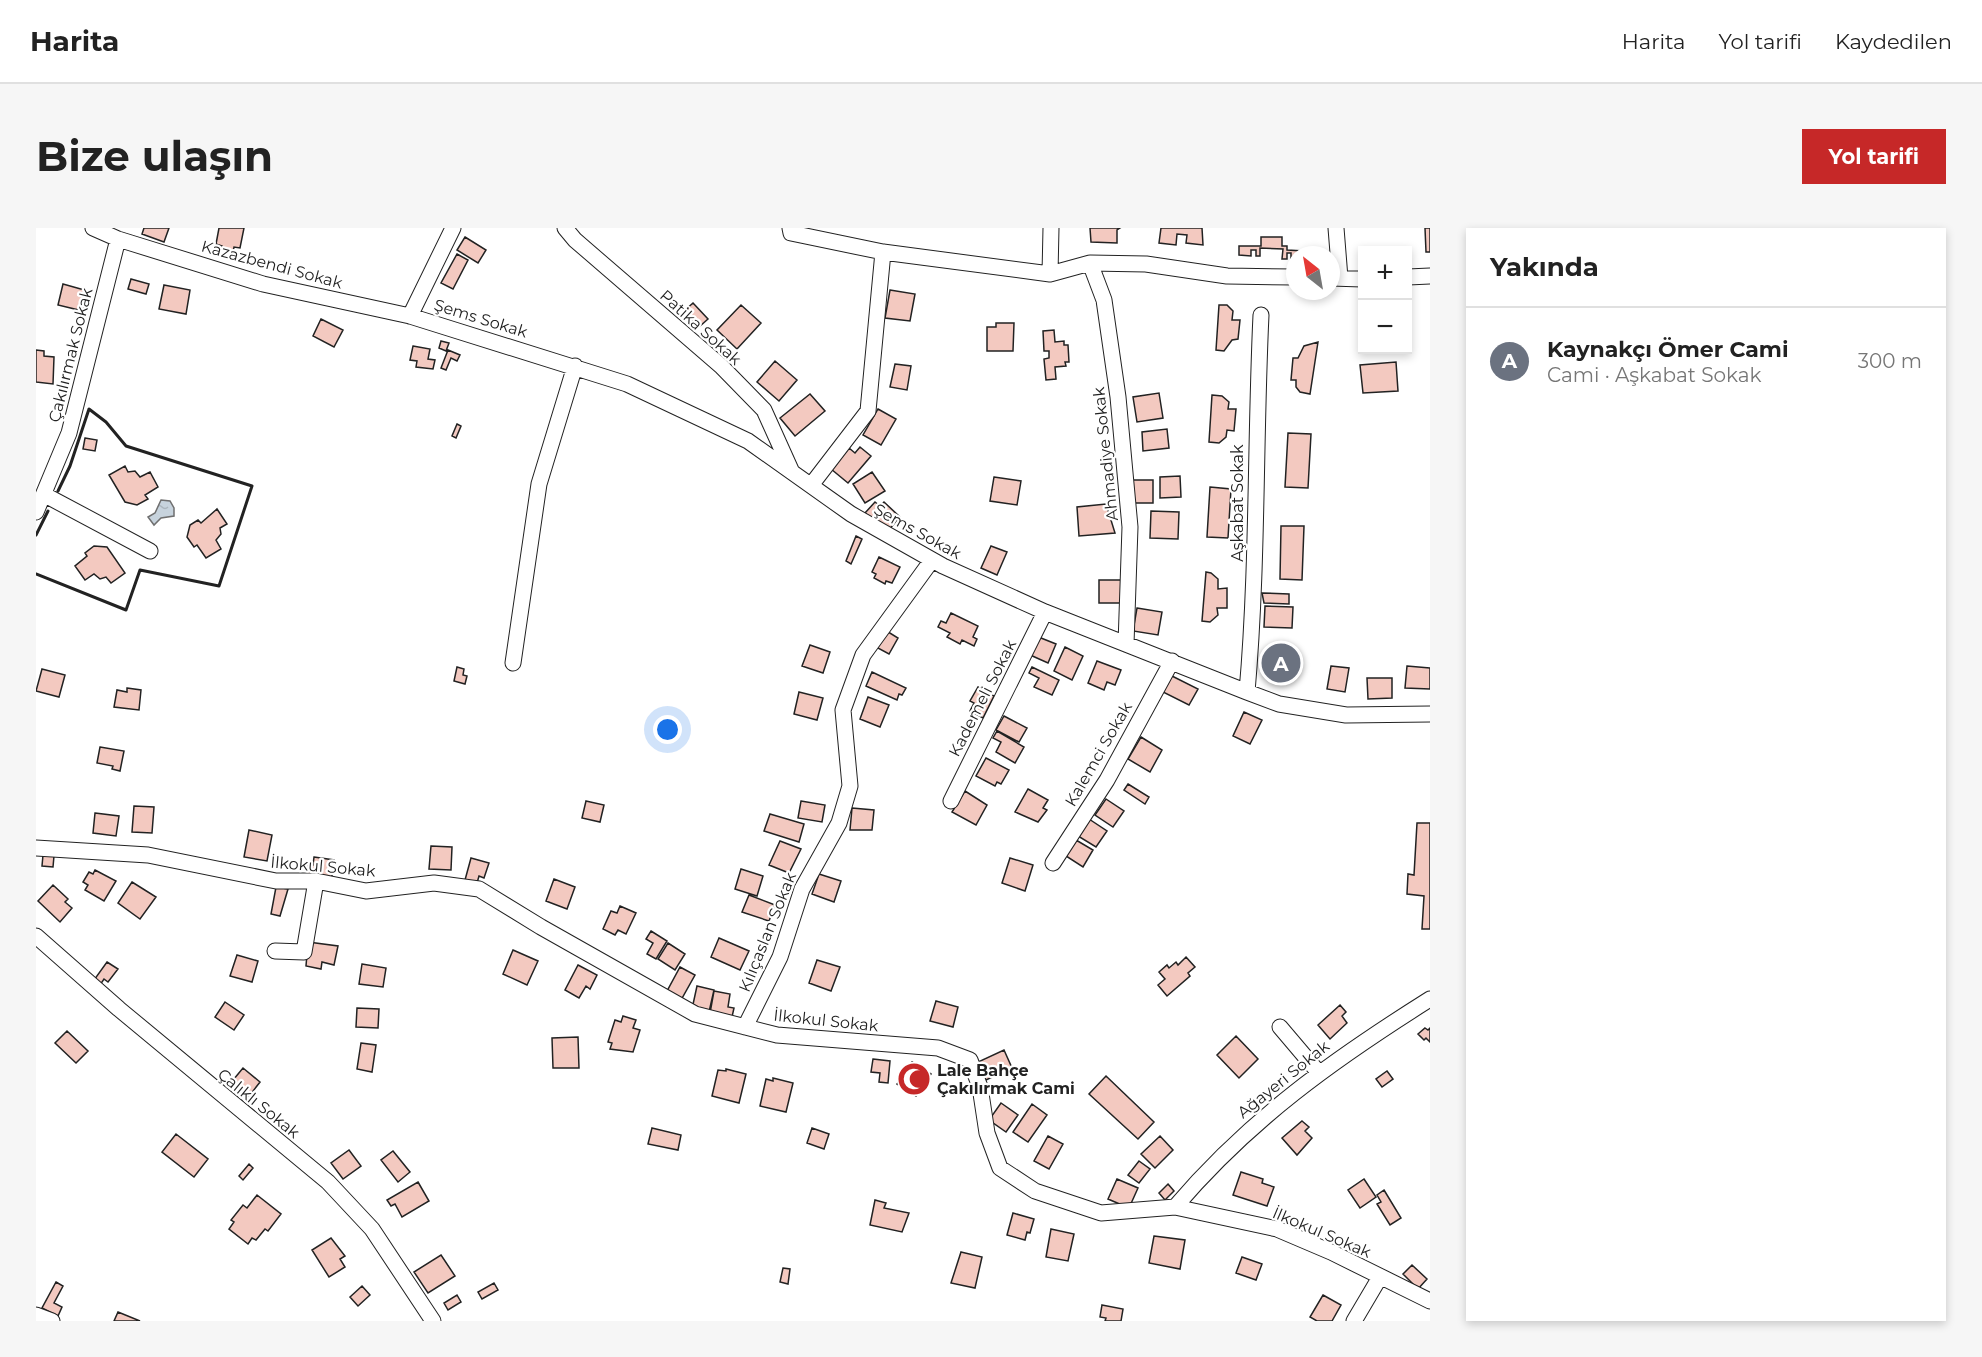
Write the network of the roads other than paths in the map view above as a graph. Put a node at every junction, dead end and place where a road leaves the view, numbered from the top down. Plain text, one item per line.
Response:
1 (93, 228) edge
2 (453, 228) edge
3 (565, 228) edge
4 (790, 228) edge
5 (1052, 228) edge
6 (1336, 228) edge
7 (118, 239) junction
8 (1336, 246) edge
9 (883, 252) junction
10 (1090, 263) junction
11 (1050, 274) junction
12 (1430, 276) edge
13 (1286, 277) edge
14 (1412, 277) edge
15 (1340, 278) edge
16 (1358, 279) edge
17 (1261, 315) dead end
18 (410, 316) junction
19 (575, 366) junction
20 (791, 470) junction
21 (812, 484) junction
22 (45, 495) junction
23 (36, 512) edge
24 (150, 552) dead end
25 (932, 560) junction
26 (1045, 612) junction
27 (1126, 644) junction
28 (1172, 661) junction
29 (513, 663) dead end
30 (1247, 692) junction
31 (1430, 714) edge
32 (951, 801) dead end
33 (36, 848) edge
34 (1053, 863) dead end
35 (316, 881) junction
36 (36, 936) edge
37 (275, 951) dead end
38 (1430, 999) edge
39 (746, 1027) junction
40 (1280, 1027) dead end
41 (1319, 1073) junction
42 (1175, 1207) junction
43 (1380, 1277) junction
44 (1430, 1302) edge
45 (36, 1315) edge
46 (52, 1321) edge
47 (433, 1321) edge
48 (1354, 1321) edge

1 - 7 street, Kazazbendi Sokak
2 - 18 street
3 - 20 street, Patika Sokak
4 - 9 street
5 - 11 street
6 - 8 street
7 - 18 street, Kazazbendi Sokak
7 - 22 street, Çakılırmak Sokak
9 - 11 street
9 - 21 street
10 - 11 street
10 - 13 street
10 - 27 street, Ahmadiye Sokak
12 - 14 street
15 - 16 street
17 - 30 street, Aşkabat Sokak
18 - 19 street, Şems Sokak
19 - 20 street, Şems Sokak
19 - 29 street
20 - 21 street, Şems Sokak
21 - 25 street, Şems Sokak
22 - 23 street, Çakılırmak Sokak
22 - 24 street
25 - 26 street, Şems Sokak
25 - 39 street, Kılıçaslan Sokak
26 - 27 street, Şems Sokak
26 - 32 street, Kademeli Sokak
27 - 28 street, Şems Sokak
28 - 30 street, Şems Sokak
28 - 34 street, Kalemci Sokak
30 - 31 street, Şems Sokak
33 - 35 street, İlkokul Sokak
35 - 37 street
35 - 39 street, İlkokul Sokak
36 - 47 street, Çalıklı Sokak
38 - 41 street, Ağayeri Sokak
39 - 42 street, İlkokul Sokak
40 - 41 street
41 - 42 street, Ağayeri Sokak
42 - 43 street, İlkokul Sokak
43 - 44 street, İlkokul Sokak
43 - 48 street
45 - 46 street

